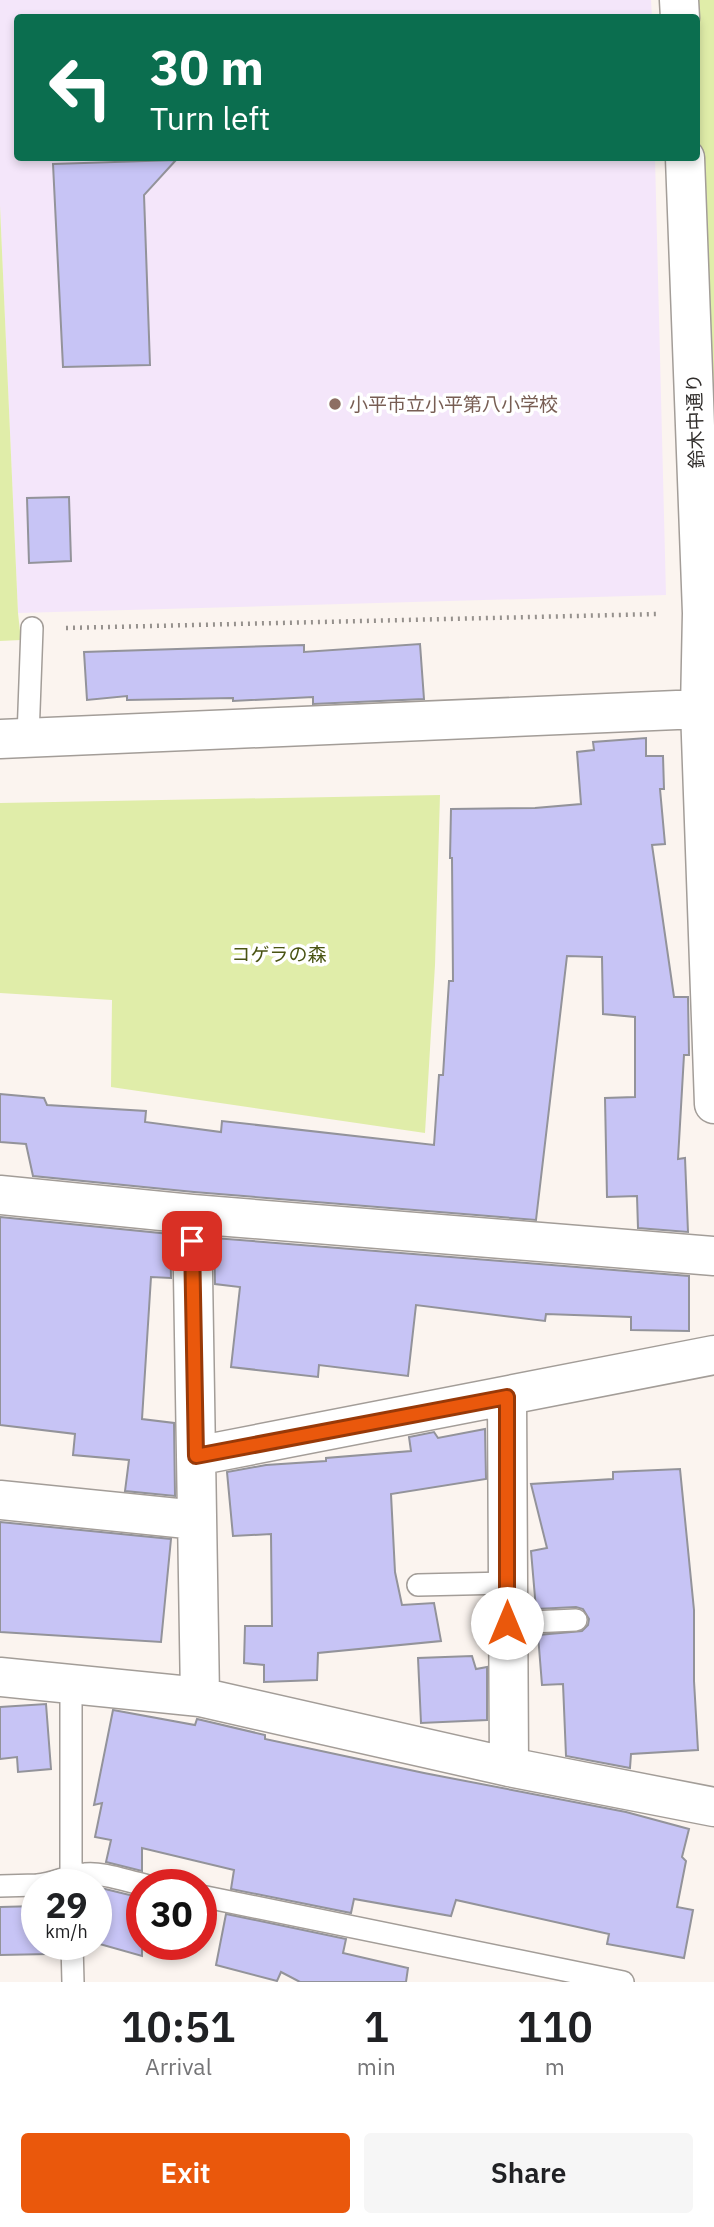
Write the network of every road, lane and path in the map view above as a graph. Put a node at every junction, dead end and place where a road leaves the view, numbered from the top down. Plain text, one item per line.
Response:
1 (685, 161) edge
2 (702, 612) junction
3 (32, 628) joint
4 (701, 709) junction
5 (14, 738) edge
6 (714, 1104) edge
7 (0, 1195) edge
8 (192, 1214) junction
9 (714, 1256) edge
10 (714, 1355) edge
11 (507, 1397) junction
12 (196, 1456) junction
13 (0, 1500) edge
14 (197, 1520) junction
15 (507, 1583) junction
16 (418, 1585) dead end
17 (576, 1619) dead end
18 (507, 1623) junction
19 (0, 1677) edge
20 (71, 1685) junction
21 (200, 1697) junction
22 (509, 1767) junction
23 (714, 1807) edge
24 (71, 1869) edge
25 (21, 1885) edge
26 (0, 1886) edge
27 (217, 1899) edge
28 (72, 1960) edge
29 (73, 1982) edge
30 (624, 1982) edge

1 - 2 street, 鈴木中通り
2 - 3 path
2 - 4 street, 鈴木中通り
3 - 5 lane
4 - 5 street
4 - 6 street, 鈴木中通り
7 - 8 street
8 - 9 street
8 - 12 street
10 - 11 street
11 - 12 street
11 - 15 street
12 - 14 street
13 - 14 street
14 - 21 street
15 - 16 lane
15 - 18 street
17 - 18 lane
18 - 22 street
19 - 20 street
20 - 21 street
20 - 24 lane
21 - 22 street
22 - 23 street
25 - 26 lane
27 - 30 lane
28 - 29 lane

